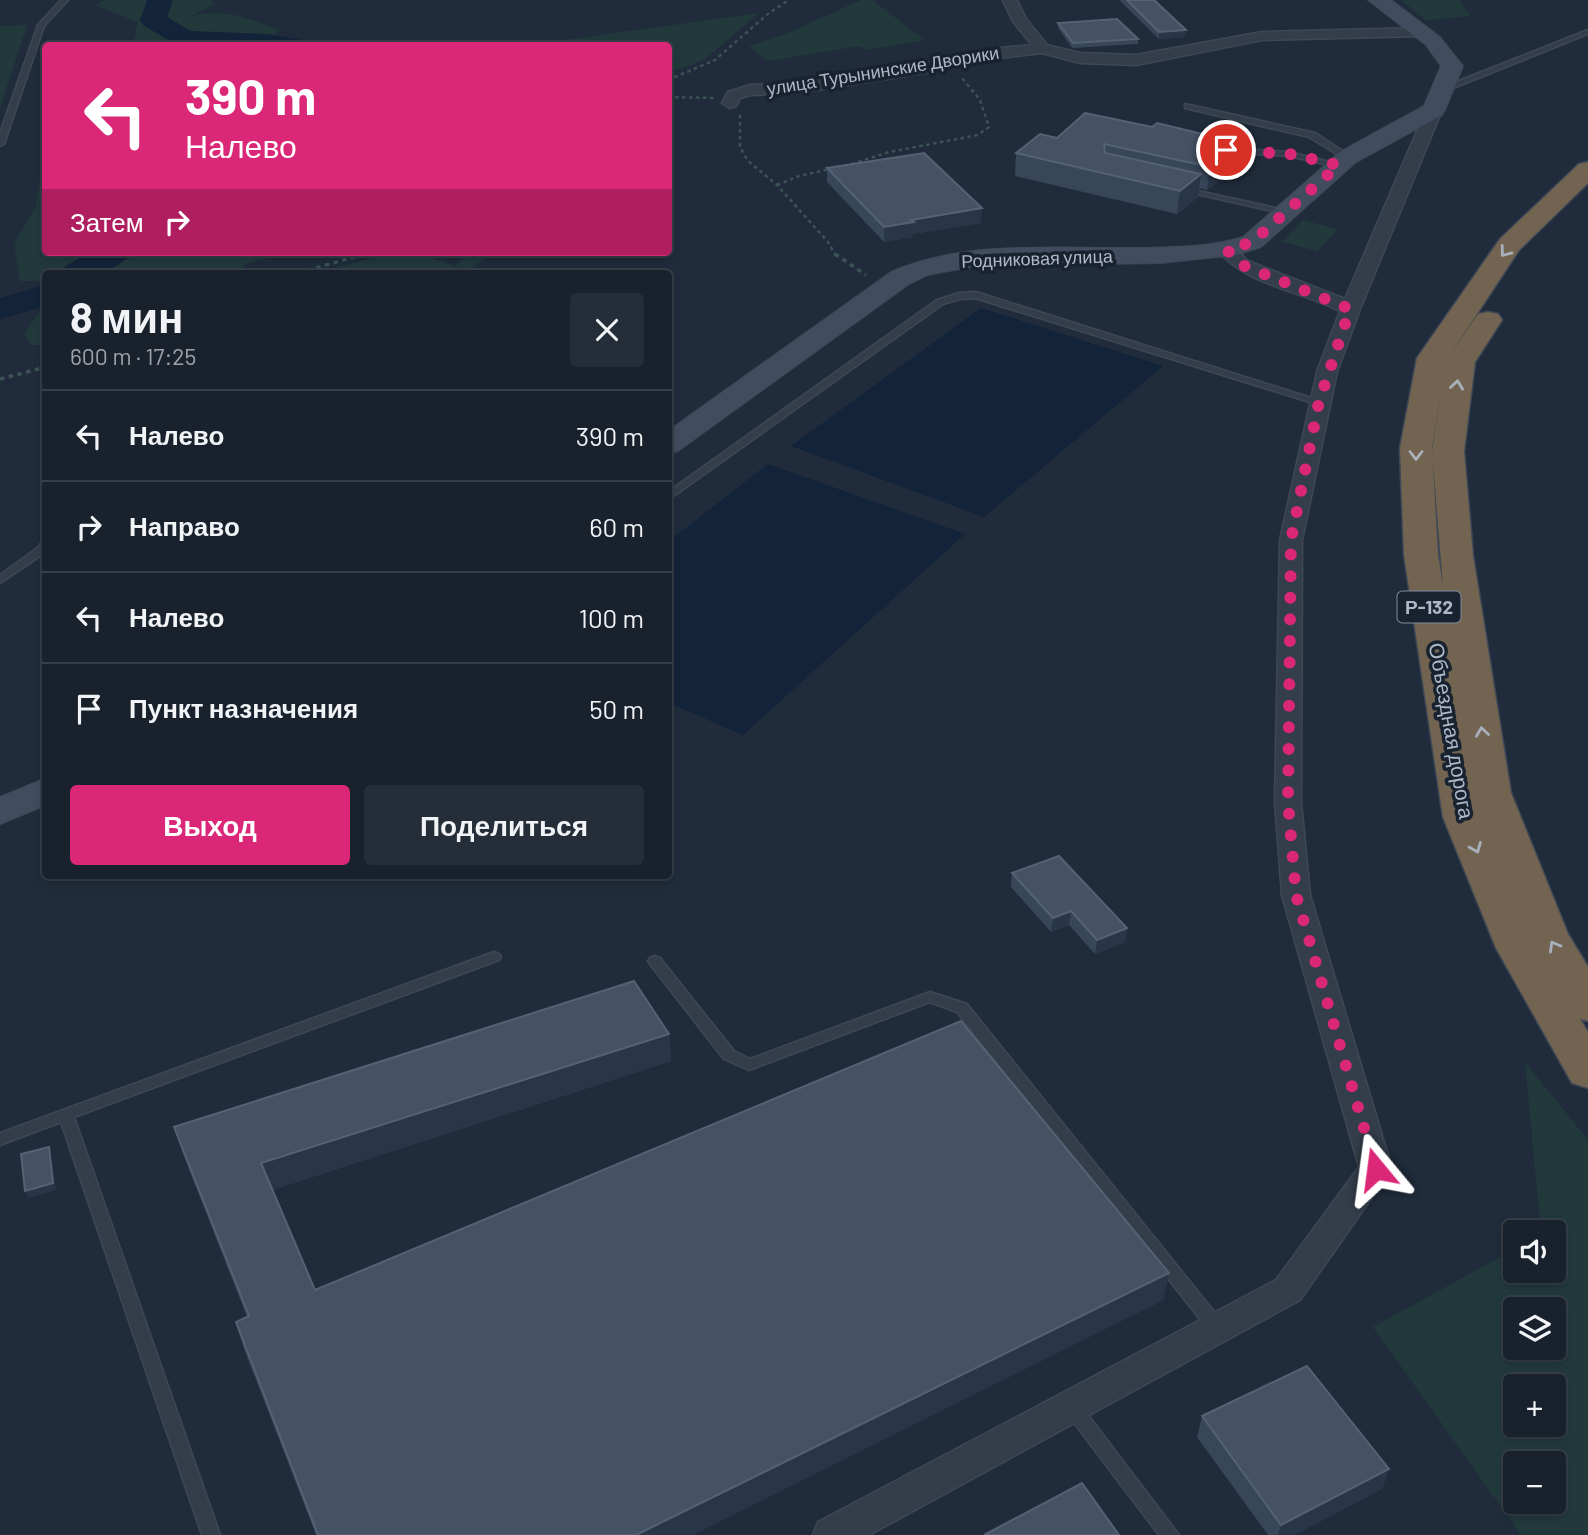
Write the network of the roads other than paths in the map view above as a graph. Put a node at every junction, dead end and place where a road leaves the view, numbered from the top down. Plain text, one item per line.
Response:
1 (65, 0) edge
2 (1010, 0) edge
3 (1378, 0) edge
4 (1421, 32) junction
5 (1588, 32) edge
6 (1042, 48) junction
7 (1445, 88) junction
8 (730, 103) road end
9 (1188, 106) dead end
10 (1434, 110) junction
11 (0, 144) edge
12 (1213, 148) edge
13 (1343, 161) junction
14 (1588, 169) edge
15 (1169, 186) edge
16 (1588, 200) edge
17 (1284, 212) junction
18 (1240, 246) junction
19 (1350, 309) junction
20 (1319, 402) junction
21 (672, 442) edge
22 (672, 494) edge
23 (42, 550) edge
24 (0, 580) edge
25 (42, 792) edge
26 (0, 812) edge
27 (494, 957) dead end
28 (655, 961) dead end
29 (1588, 1005) edge
30 (1588, 1072) edge
31 (66, 1114) junction
32 (0, 1139) edge
33 (1217, 1328) junction
34 (1071, 1406) junction
35 (211, 1535) edge
36 (832, 1535) edge
37 (1170, 1535) edge

1 - 11 lane
2 - 6 street, улица Турынинские Дворики
3 - 4 street
4 - 6 street, улица Турынинские Дворики
4 - 7 street
5 - 7 lane
6 - 8 street, улица Турынинские Дворики
7 - 10 street
9 - 13 lane
10 - 13 street
10 - 19 street
12 - 13 lane
13 - 17 street
14 -> 30 highway, Объездная дорога / Р-132
15 - 17 lane
29 -> 16 highway, Объездная дорога / Р-132
17 - 18 street
18 - 19 street
18 - 21 street, Родниковая улица
19 - 20 street
20 - 22 lane
20 - 33 street
23 - 24 lane
25 - 26 street
27 - 31 lane
28 - 33 lane
31 - 32 lane
31 - 35 lane
33 - 34 street
34 - 36 street
34 - 37 lane

